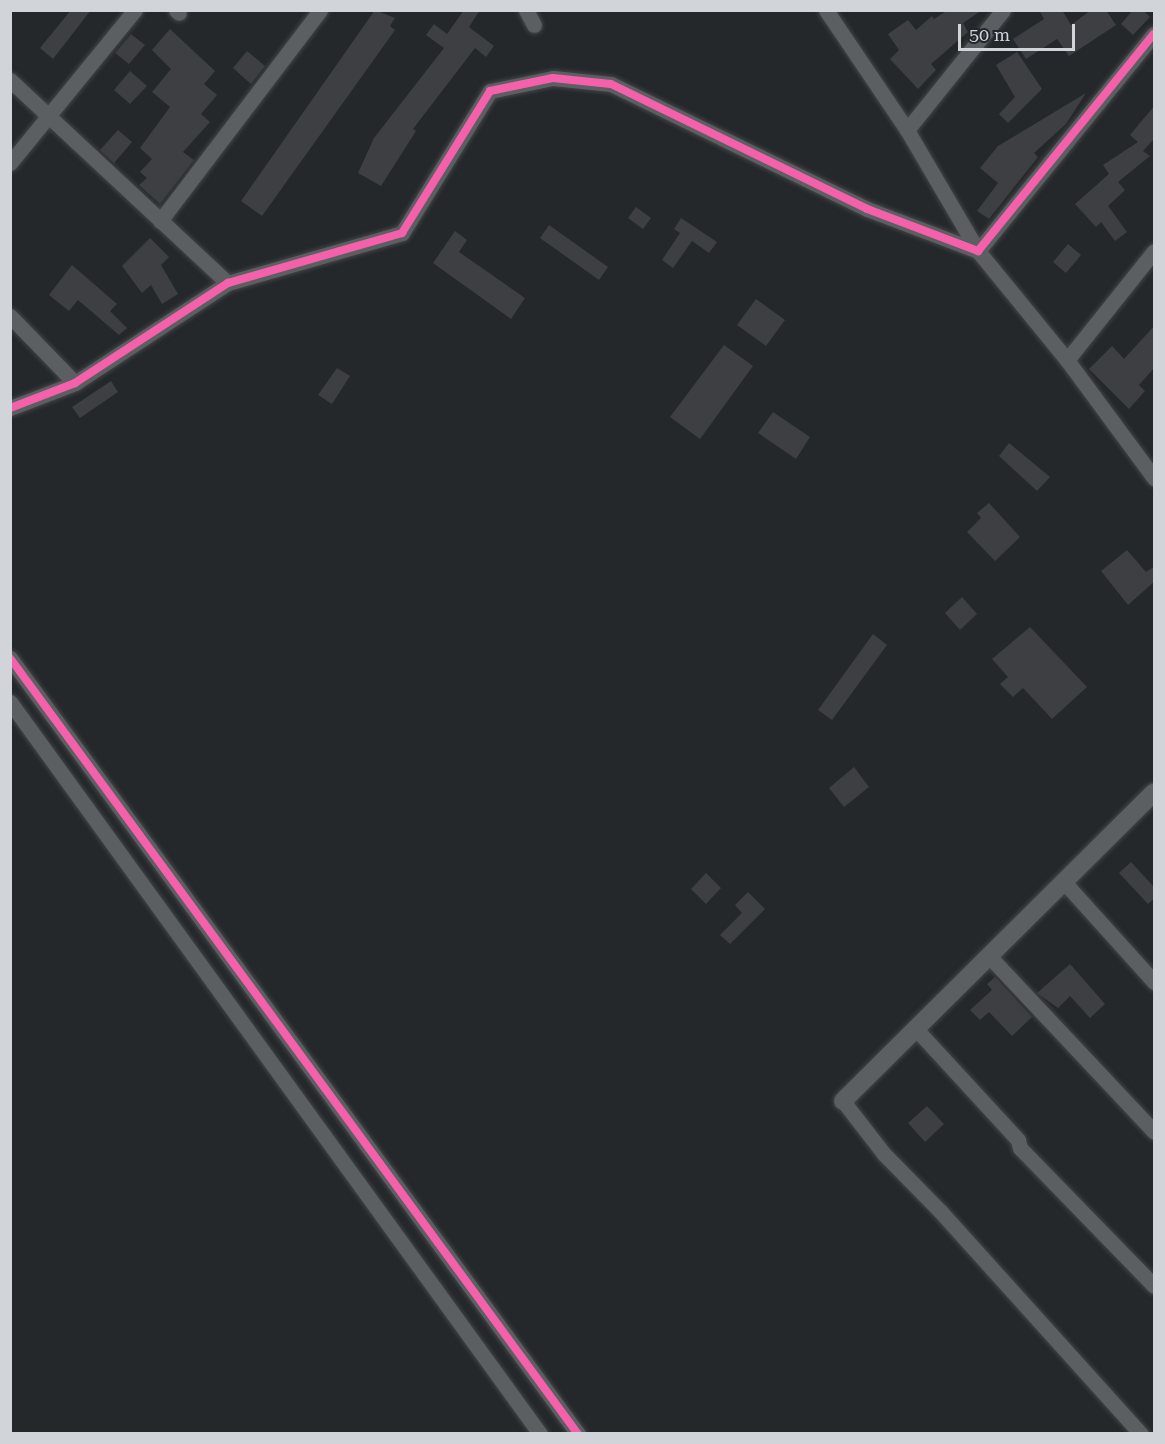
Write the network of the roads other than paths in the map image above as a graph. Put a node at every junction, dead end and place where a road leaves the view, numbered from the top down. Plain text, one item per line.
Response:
1 (135, 10) edge
2 (320, 10) edge
3 (526, 10) edge
4 (1003, 10) edge
5 (830, 13) edge
6 (534, 25) dead end
7 (1155, 34) edge
8 (10, 80) edge
9 (50, 118) junction
10 (907, 130) junction
11 (10, 163) edge
12 (160, 221) junction
13 (978, 251) junction
14 (1155, 251) edge
15 (228, 283) junction
16 (10, 316) edge
17 (1067, 360) junction
18 (75, 383) junction
19 (10, 408) edge
20 (1153, 471) edge
21 (10, 658) edge
22 (10, 702) edge
23 (1155, 792) edge
24 (1064, 882) junction
25 (989, 956) junction
26 (1155, 982) edge
27 (916, 1029) junction
28 (843, 1101) joint
29 (1155, 1131) edge
30 (1155, 1286) edge
31 (540, 1434) edge
32 (578, 1434) edge
33 (1141, 1434) edge

1 - 9 street
2 - 12 street
3 - 6 street
4 - 10 street
5 - 10 street
7 - 13 street
8 - 9 street
9 - 11 street
9 - 12 street
10 - 13 street
12 - 15 street
13 - 15 street
13 - 17 street
14 - 17 street
15 - 18 street
16 - 18 street
17 - 20 street
18 - 19 street
21 - 32 street
22 - 31 street
23 - 24 street
24 - 25 street
24 - 26 street
25 - 27 street
25 - 29 street
27 - 28 street
27 - 30 street
28 - 33 street

